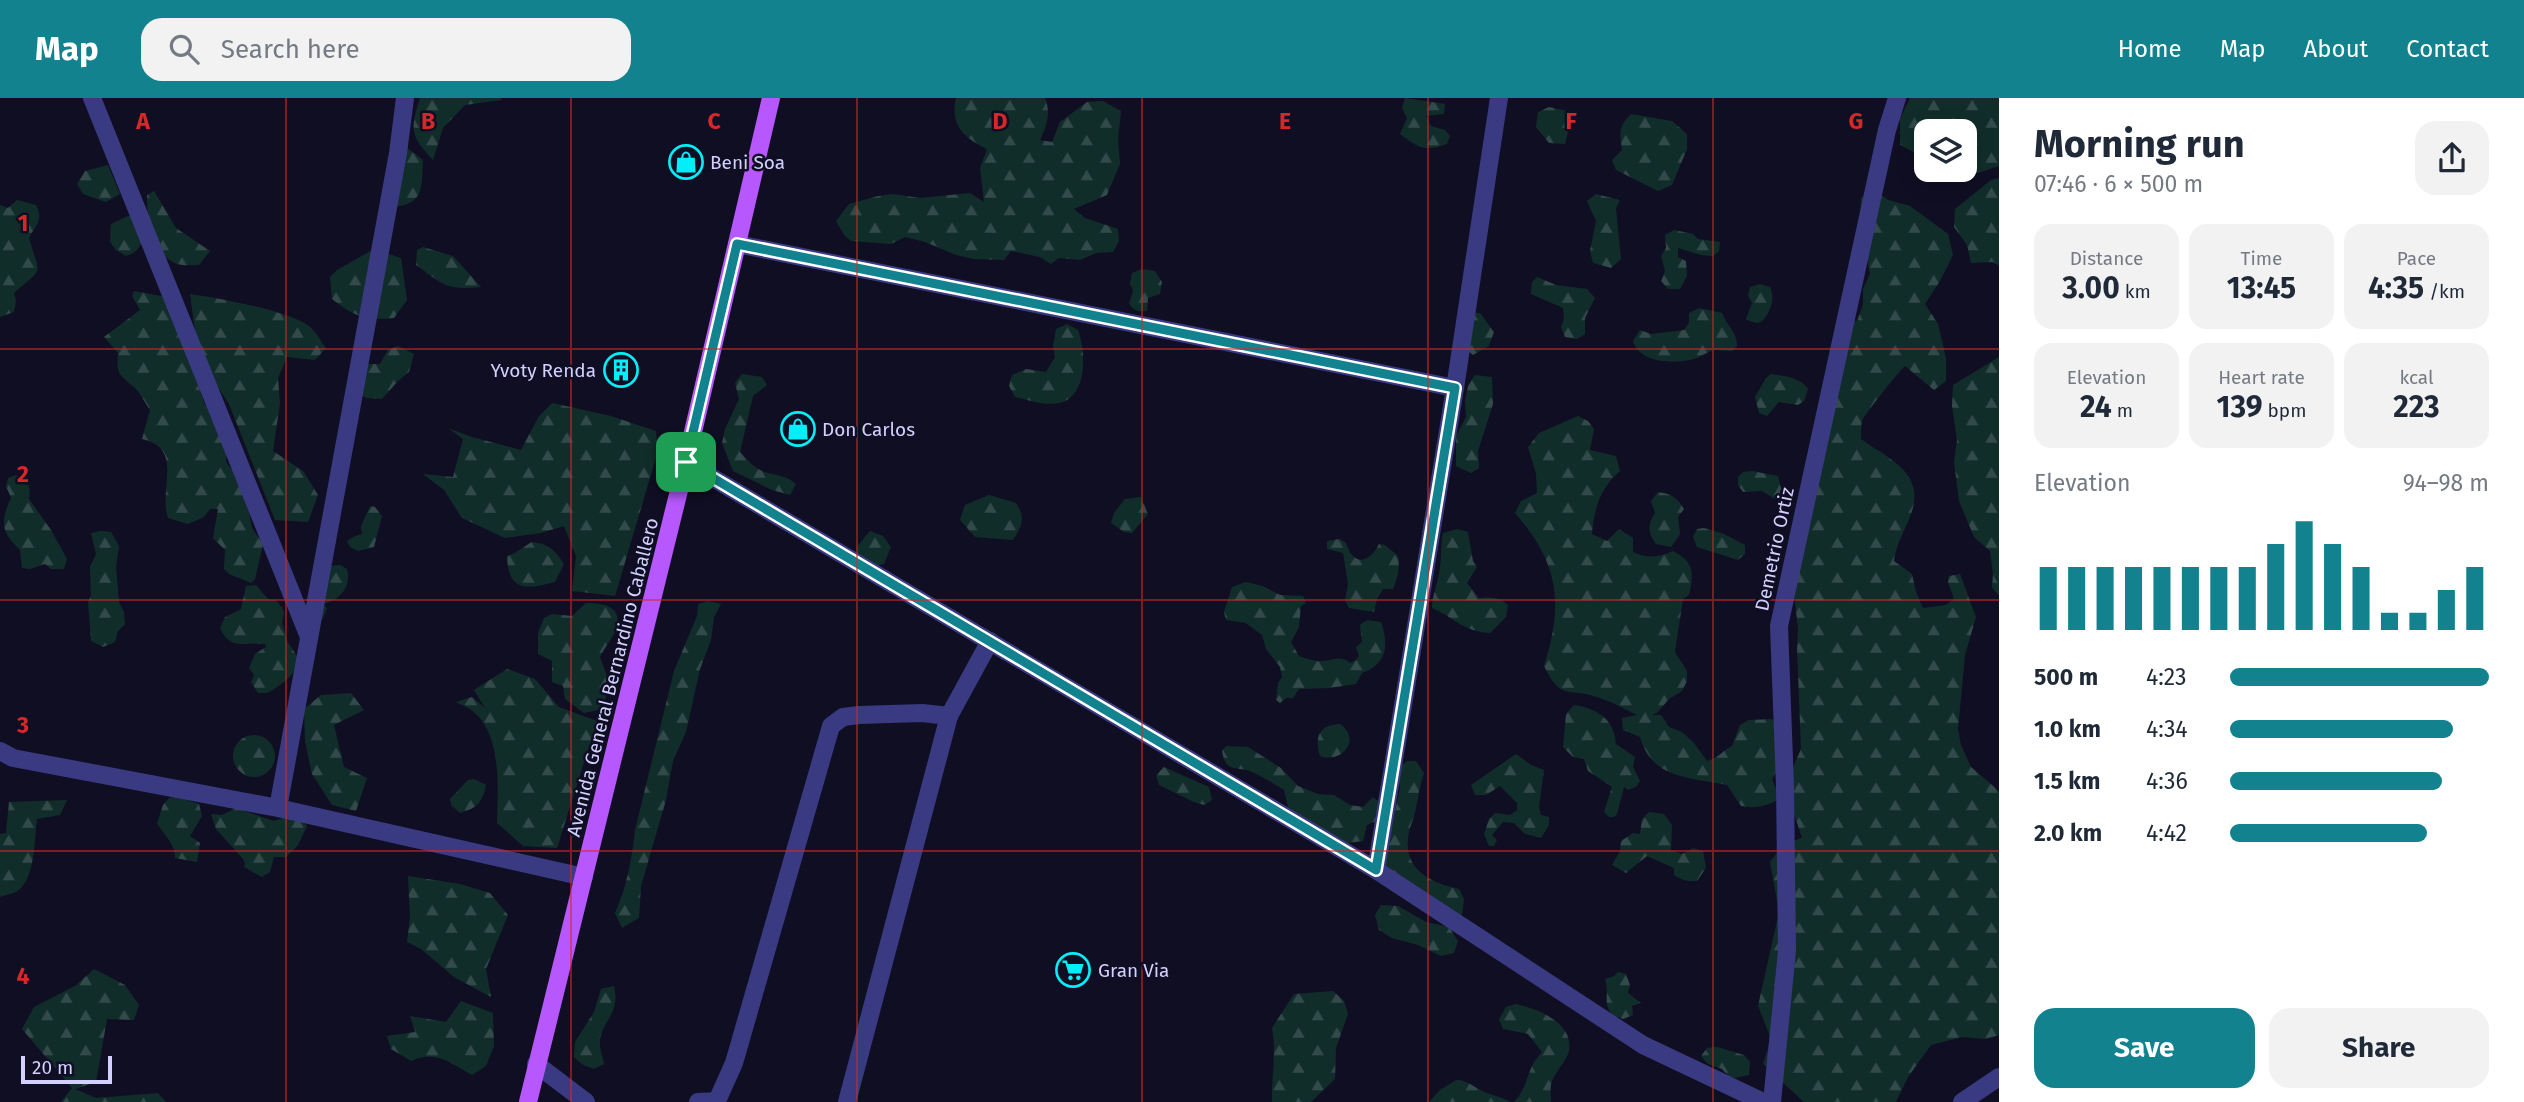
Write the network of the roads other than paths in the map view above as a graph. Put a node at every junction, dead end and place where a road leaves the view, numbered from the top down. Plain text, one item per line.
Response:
1 (92, 98) edge
2 (405, 98) edge
3 (771, 98) edge
4 (1500, 98) edge
5 (1897, 98) edge
6 (737, 244) junction
7 (1455, 388) junction
8 (686, 462) junction
9 (309, 637) junction
10 (990, 641) junction
11 (949, 716) junction
12 (0, 751) edge
13 (278, 808) junction
14 (1376, 870) junction
15 (584, 877) junction
16 (537, 1064) junction
17 (1999, 1077) edge
18 (528, 1102) edge
19 (586, 1102) edge
20 (698, 1102) edge
21 (718, 1102) edge
22 (847, 1102) edge
23 (1763, 1102) edge
24 (1772, 1102) edge
25 (1962, 1102) edge

1 - 9 street
2 - 9 street
3 - 6 main road, Avenida General Bernardino Caballero
4 - 7 street
5 - 24 street, Demetrio Ortiz
6 - 7 street
6 - 8 main road, Avenida General Bernardino Caballero
7 - 14 street
8 - 10 street
8 - 15 main road, Avenida General Bernardino Caballero
9 - 13 street
10 - 11 street
10 - 14 street
11 - 21 street
11 - 22 street
12 - 13 street
13 - 15 street
14 - 23 street
15 - 16 main road, Avenida General Bernardino Caballero
16 - 18 main road, Avenida General Bernardino Caballero
16 - 19 street
17 - 25 street
20 - 21 street

